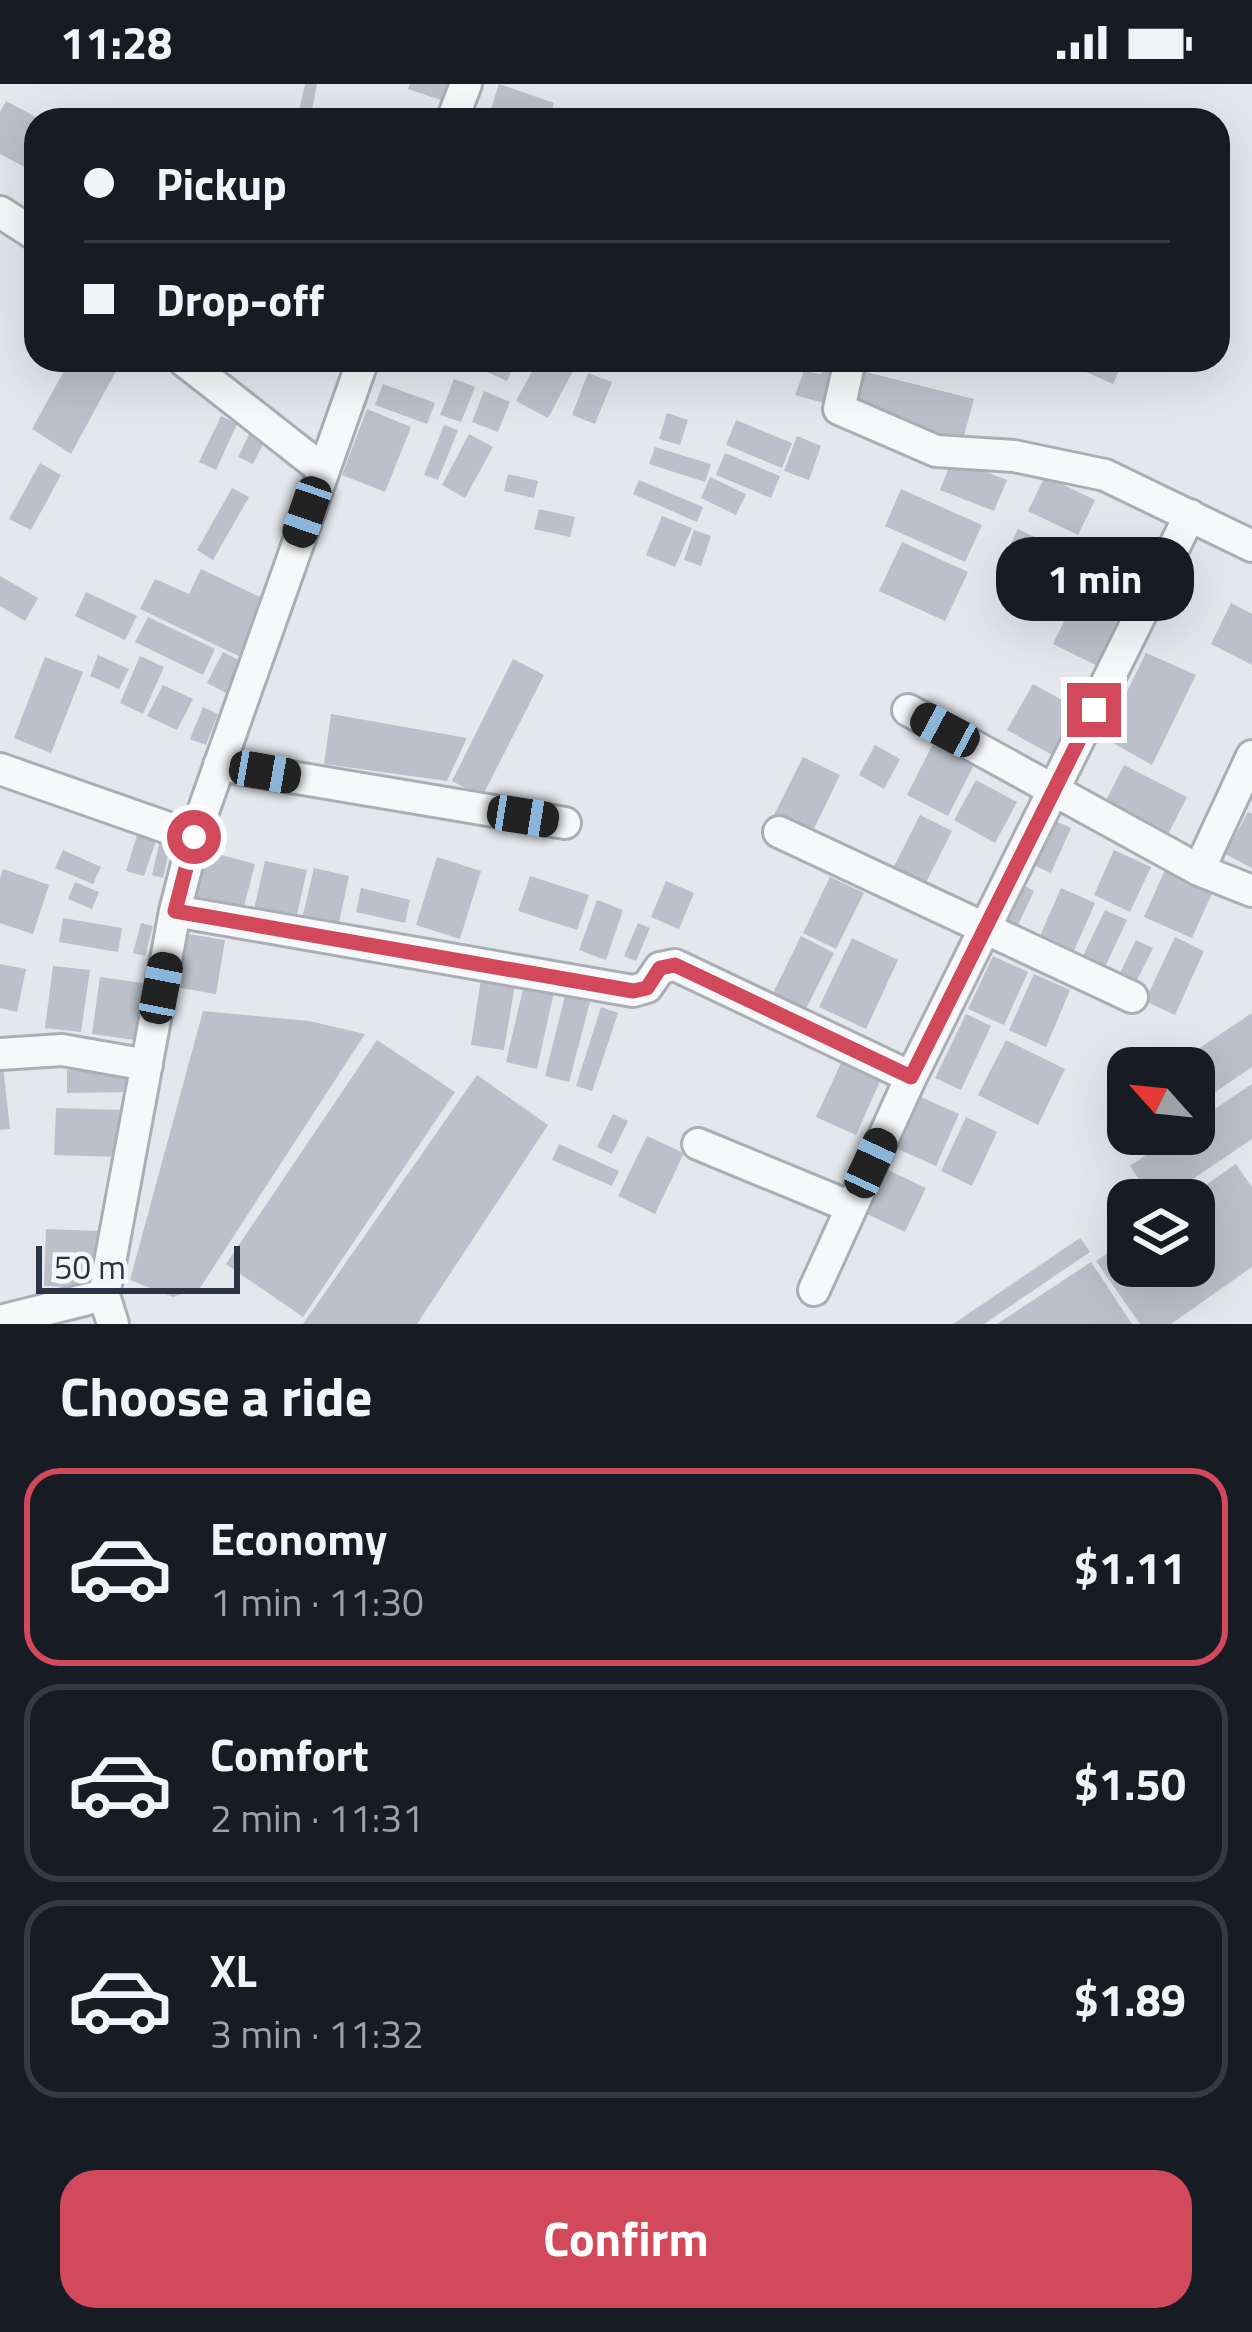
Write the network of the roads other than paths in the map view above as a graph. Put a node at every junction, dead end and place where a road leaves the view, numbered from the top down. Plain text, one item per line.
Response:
1 (198, 372) edge
2 (359, 372) edge
3 (847, 372) edge
4 (322, 470) junction
5 (1190, 515) junction
6 (1252, 546) edge
7 (908, 710) dead end
8 (1252, 756) edge
9 (220, 765) junction
10 (0, 769) edge
11 (1055, 790) junction
12 (565, 823) dead end
13 (779, 832) dead end
14 (194, 837) junction
15 (1199, 870) junction
16 (1252, 891) edge
17 (175, 911) junction
18 (986, 927) junction
19 (1132, 997) dead end
20 (0, 1054) edge
21 (147, 1064) junction
22 (911, 1077) junction
23 (698, 1144) dead end
24 (851, 1207) junction
25 (814, 1290) dead end
26 (108, 1310) edge
27 (0, 1321) edge

1 - 4 street
2 - 4 street
3 - 5 street
4 - 9 street
5 - 6 street
5 - 11 street
7 - 11 street
8 - 15 street
9 - 12 street
9 - 14 street
10 - 14 street
11 - 15 street
11 - 18 street
13 - 18 street
14 - 17 street
15 - 16 street
17 - 21 street
17 - 22 street
18 - 19 street
18 - 22 street
20 - 21 street
21 - 26 street
22 - 24 street
23 - 24 street
24 - 25 street
26 - 27 street

